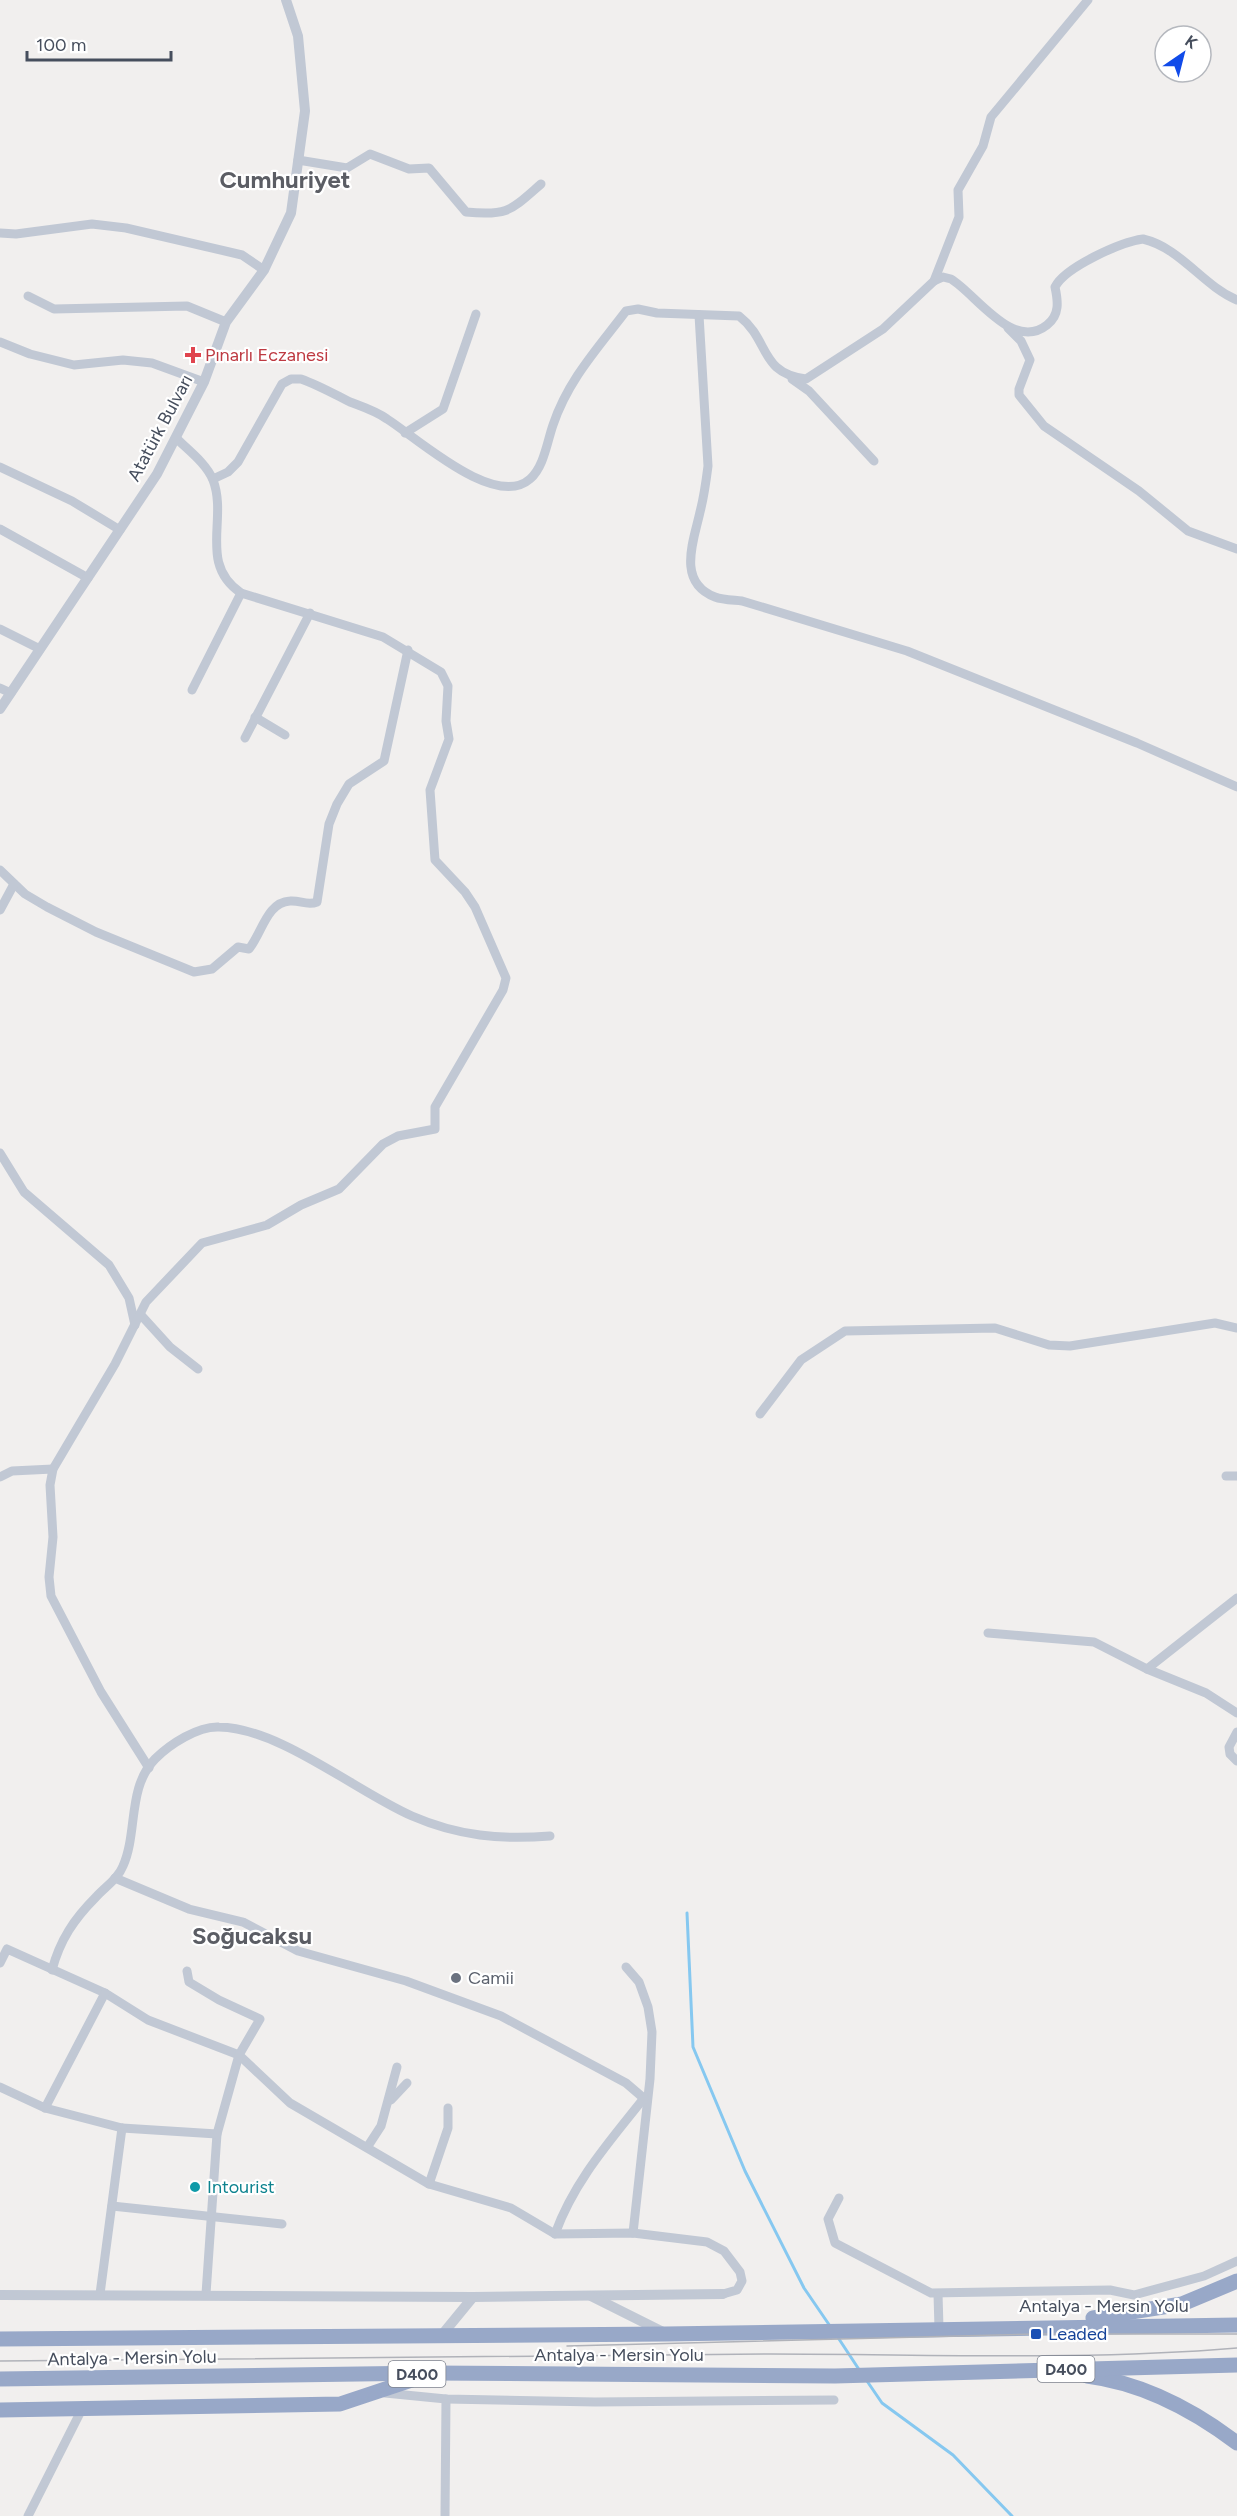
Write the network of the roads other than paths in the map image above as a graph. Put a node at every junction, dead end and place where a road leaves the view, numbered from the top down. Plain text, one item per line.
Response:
1 (286, 0) edge
2 (1088, 0) edge
3 (298, 160) junction
4 (541, 184) dead end
5 (0, 233) edge
6 (264, 270) junction
7 (934, 281) junction
8 (28, 296) dead end
9 (1237, 300) edge
10 (476, 314) dead end
11 (699, 315) junction
12 (226, 322) junction
13 (1004, 324) junction
14 (0, 342) edge
15 (790, 377) junction
16 (204, 382) junction
17 (405, 432) junction
18 (176, 438) junction
19 (874, 461) dead end
20 (0, 466) edge
21 (213, 479) junction
22 (0, 529) edge
23 (120, 530) junction
24 (1237, 549) edge
25 (88, 578) junction
26 (241, 594) junction
27 (310, 613) junction
28 (0, 629) edge
29 (40, 650) junction
30 (408, 650) junction
31 (0, 688) edge
32 (192, 690) dead end
33 (11, 693) junction
34 (0, 709) edge
35 (255, 717) junction
36 (285, 735) dead end
37 (245, 738) dead end
38 (1237, 787) edge
39 (0, 870) edge
40 (14, 884) junction
41 (0, 910) edge
42 (0, 1153) edge
43 (140, 1314) junction
44 (135, 1325) junction
45 (1237, 1328) edge
46 (198, 1369) dead end
47 (760, 1414) dead end
48 (53, 1469) junction
49 (1226, 1476) dead end
50 (1237, 1476) edge
51 (0, 1477) edge
52 (1237, 1598) edge
53 (988, 1633) dead end
54 (1147, 1669) junction
55 (1237, 1713) edge
56 (1237, 1732) edge
57 (1237, 1761) edge
58 (149, 1768) junction
59 (550, 1836) dead end
60 (116, 1878) junction
61 (3, 1948) edge
62 (0, 1963) edge
63 (626, 1966) dead end
64 (52, 1970) junction
65 (187, 1971) dead end
66 (105, 1994) junction
67 (239, 2055) junction
68 (398, 2067) dead end
69 (407, 2083) dead end
70 (0, 2087) edge
71 (646, 2099) junction
72 (388, 2105) junction
73 (45, 2108) junction
74 (448, 2108) dead end
75 (122, 2128) junction
76 (217, 2134) junction
77 (368, 2146) junction
78 (429, 2184) junction
79 (839, 2198) dead end
80 (112, 2206) junction
81 (209, 2216) junction
82 (282, 2224) dead end
83 (633, 2233) junction
84 (555, 2234) junction
85 (1237, 2261) edge
86 (1237, 2281) edge
87 (100, 2294) junction
88 (206, 2294) junction
89 (723, 2294) joint
90 (938, 2294) junction
91 (0, 2295) edge
92 (590, 2295) junction
93 (473, 2296) junction
94 (1237, 2325) edge
95 (1033, 2326) junction
96 (939, 2328) junction
97 (0, 2329) edge
98 (666, 2334) junction
99 (441, 2336) junction
100 (0, 2339) edge
101 (67, 2339) junction
102 (1237, 2365) edge
103 (1030, 2370) junction
104 (429, 2373) junction
105 (68, 2378) junction
106 (0, 2379) edge
107 (0, 2388) edge
108 (380, 2392) junction
109 (446, 2399) junction
110 (834, 2400) dead end
111 (82, 2409) junction
112 (0, 2410) edge
113 (1237, 2443) edge
114 (28, 2516) edge
115 (445, 2516) edge

1 - 3 street, Atatürk Bulvarı
2 - 7 street
3 - 4 street
3 - 6 street, Atatürk Bulvarı
5 - 6 street
6 - 12 street, Atatürk Bulvarı
7 - 13 street
7 - 15 street
8 - 12 street
9 - 13 street
10 - 17 street
11 - 15 street
11 - 17 street
11 - 38 street
12 - 16 street, Atatürk Bulvarı
13 - 24 street
14 - 16 street
15 - 19 street
16 - 18 street, Atatürk Bulvarı
17 - 21 street
18 - 21 street
18 - 23 street, Atatürk Bulvarı
20 - 23 street
21 - 26 street
22 - 25 street
23 - 25 street, Atatürk Bulvarı
25 - 29 street, Atatürk Bulvarı
26 - 27 street
26 - 32 street
27 - 30 street
27 - 35 street
28 - 29 street
29 - 33 street, Atatürk Bulvarı
30 - 40 street
30 - 43 street
31 - 33 street
33 - 34 street, Atatürk Bulvarı
35 - 36 street
35 - 37 street
39 - 40 street
40 - 41 street
42 - 44 street
43 - 44 street
43 - 46 street
44 - 48 street
45 - 47 street
48 - 51 street
48 - 58 street
49 - 50 street
52 - 54 street
53 - 54 street
54 - 55 street
56 - 57 street
58 - 59 street
58 - 60 street
60 - 64 street
60 - 71 street
61 - 62 street
61 - 64 street
63 - 71 street
64 - 66 street
65 - 67 street
66 - 67 street
66 - 73 street
67 - 76 street
67 - 77 street
68 - 72 street
69 - 72 street
70 - 73 street
71 - 83 street
71 - 84 street
72 - 77 street
73 - 75 street
74 - 78 street
75 - 76 street
75 - 80 street
76 - 81 street
77 - 78 street
78 - 84 street
79 - 90 street
80 - 81 street
80 - 87 street
81 - 82 street
81 - 88 street
83 - 84 street
83 - 89 street
85 - 90 street
86 - 95 highway
87 - 88 street
87 - 91 street
88 - 93 street
89 - 92 street
90 - 96 street
92 - 93 street
92 - 98 street
93 - 99 street
94 - 95 highway, Antalya - Mersin Yolu / D400
95 - 96 highway, Antalya - Mersin Yolu / D400
96 - 98 highway, Antalya - Mersin Yolu / D400
97 - 101 highway
98 - 99 highway, Antalya - Mersin Yolu / D400
99 - 101 highway, Antalya - Mersin Yolu / D400
100 - 101 highway, Antalya - Mersin Yolu / D400
102 - 103 highway, Antalya - Mersin Yolu / D400
103 - 104 highway, Antalya - Mersin Yolu / D400
103 - 113 highway
104 - 105 highway, Antalya - Mersin Yolu / D400
104 - 108 highway
105 - 106 highway, Antalya - Mersin Yolu / D400
105 - 107 highway
108 - 109 street
108 - 111 highway
109 - 110 street
109 - 115 street
111 - 112 highway
111 - 114 street

